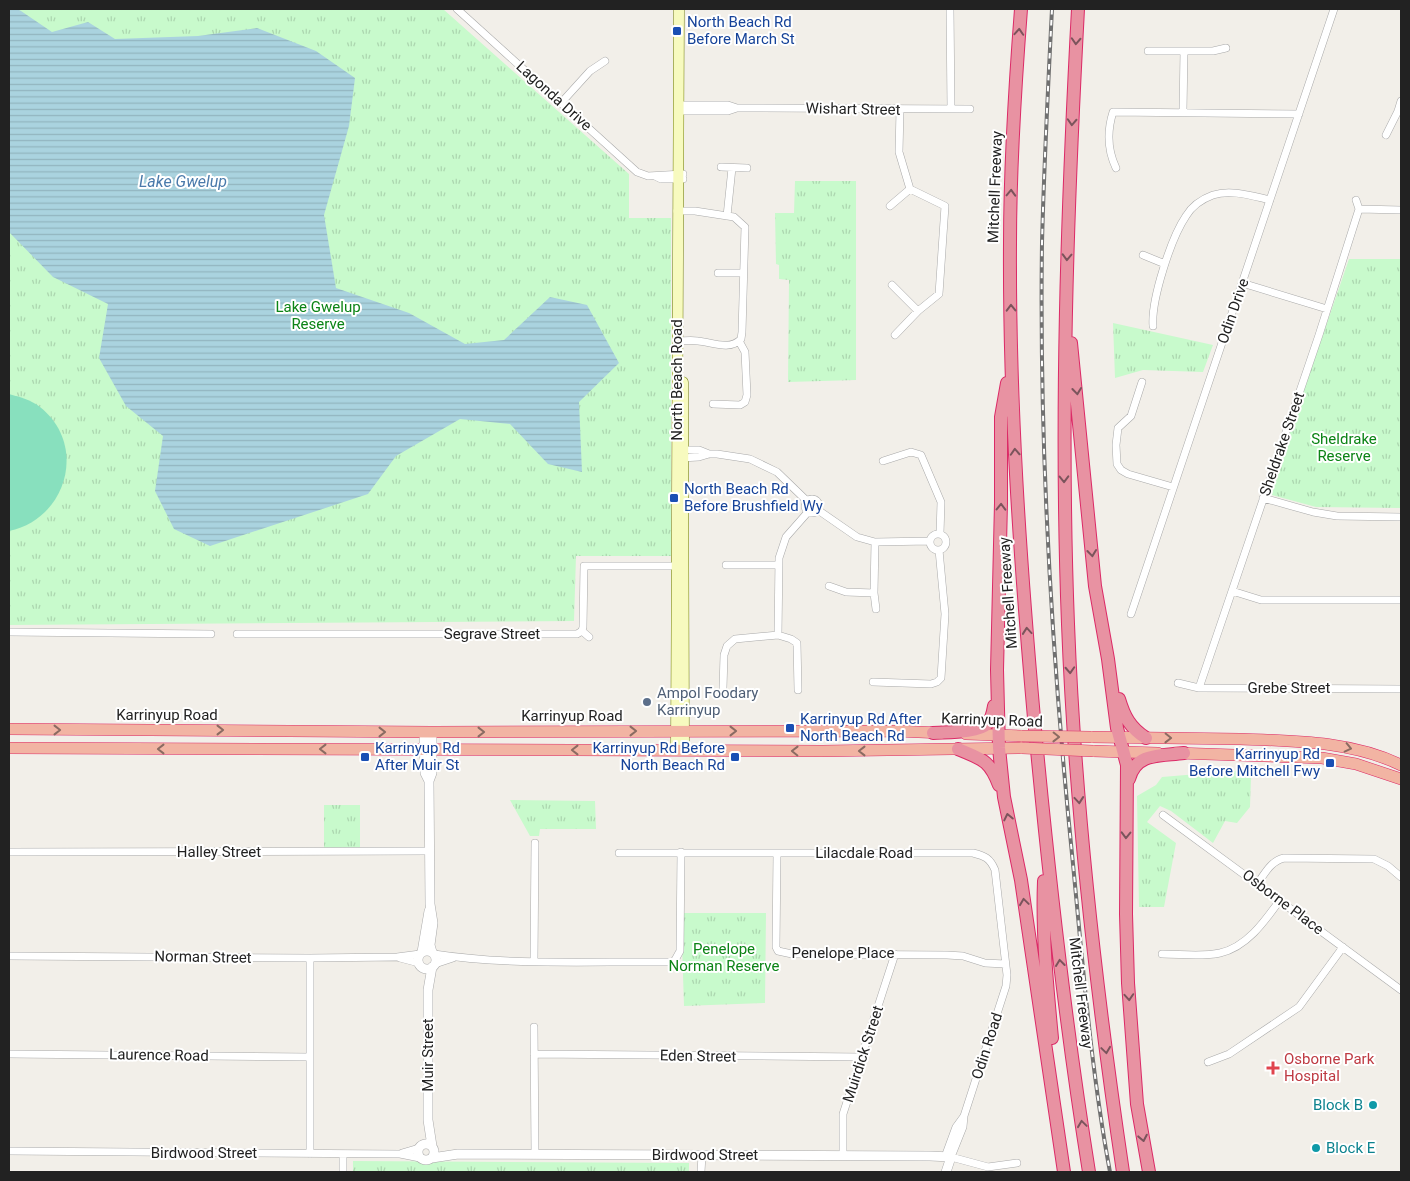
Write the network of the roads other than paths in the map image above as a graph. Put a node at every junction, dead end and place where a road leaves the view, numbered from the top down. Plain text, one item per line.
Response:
1 (457, 9) edge
2 (679, 9) edge
3 (686, 9) edge
4 (950, 9) edge
5 (1021, 9) edge
6 (1078, 9) edge
7 (1334, 9) edge
8 (1226, 48) dead end
9 (1148, 51) dead end
10 (1184, 51) junction
11 (605, 61) dead end
12 (1401, 101) edge
13 (561, 103) junction
14 (681, 108) junction
15 (951, 109) junction
16 (970, 109) dead end
17 (900, 110) junction
18 (1183, 111) junction
19 (1400, 111) edge
20 (1299, 114) junction
21 (1386, 135) dead end
22 (721, 167) dead end
23 (732, 168) junction
24 (747, 168) dead end
25 (1116, 168) dead end
26 (681, 176) junction
27 (910, 188) junction
28 (1270, 200) junction
29 (1356, 200) dead end
30 (890, 206) dead end
31 (1358, 209) junction
32 (1401, 210) edge
33 (680, 211) junction
34 (727, 216) junction
35 (1143, 255) dead end
36 (1165, 264) junction
37 (718, 272) dead end
38 (742, 272) junction
39 (1242, 283) junction
40 (892, 285) dead end
41 (1065, 290) junction
42 (1327, 309) junction
43 (918, 311) junction
44 (1153, 326) dead end
45 (895, 335) dead end
46 (739, 342) junction
47 (680, 343) junction
48 (1011, 356) junction
49 (1142, 382) dead end
50 (713, 404) dead end
51 (680, 454) junction
52 (883, 461) dead end
53 (1173, 487) junction
54 (1263, 498) junction
55 (807, 501) junction
56 (818, 510) junction
57 (808, 512) junction
58 (1401, 517) edge
59 (940, 534) junction
60 (930, 541) junction
61 (875, 542) junction
62 (939, 550) junction
63 (680, 566) junction
64 (726, 566) dead end
65 (779, 566) junction
66 (829, 586) dead end
67 (1232, 591) junction
68 (874, 592) junction
69 (1401, 600) edge
70 (876, 609) dead end
71 (1131, 614) dead end
72 (582, 631) junction
73 (9, 632) edge
74 (212, 634) dead end
75 (237, 634) dead end
76 (778, 635) junction
77 (589, 638) dead end
78 (997, 670) junction
79 (1110, 675) junction
80 (873, 682) dead end
81 (1178, 683) dead end
82 (723, 688) dead end
83 (1199, 688) junction
84 (1401, 689) edge
85 (798, 690) dead end
86 (14, 729) edge
87 (680, 731) junction
88 (428, 732) junction
89 (896, 732) junction
90 (933, 733) junction
91 (1120, 738) junction
92 (1146, 738) junction
93 (999, 742) junction
94 (1022, 742) junction
95 (1326, 744) junction
96 (14, 748) edge
97 (958, 749) junction
98 (428, 750) junction
99 (680, 750) junction
100 (896, 751) junction
101 (1125, 753) junction
102 (1184, 753) junction
103 (1356, 764) junction
104 (1401, 765) edge
105 (1401, 779) edge
106 (1128, 786) junction
107 (1004, 797) junction
108 (1163, 815) dead end
109 (1045, 841) junction
110 (535, 843) dead end
111 (430, 851) junction
112 (9, 852) edge
113 (681, 852) junction
114 (619, 853) dead end
115 (777, 854) junction
116 (1401, 877) edge
117 (1258, 883) junction
118 (1280, 900) junction
119 (430, 904) junction
120 (1343, 947) junction
121 (895, 954) junction
122 (1162, 954) dead end
123 (9, 956) edge
124 (310, 958) junction
125 (421, 959) junction
126 (433, 959) junction
127 (534, 961) junction
128 (1005, 964) junction
129 (1007, 975) joint
130 (428, 990) junction
131 (1401, 990) edge
132 (534, 1027) dead end
133 (9, 1054) edge
134 (534, 1054) junction
135 (310, 1057) junction
136 (862, 1057) junction
137 (1208, 1062) dead end
138 (428, 1120) junction
139 (421, 1146) junction
140 (433, 1147) junction
141 (9, 1151) edge
142 (310, 1154) junction
143 (343, 1154) junction
144 (400, 1154) junction
145 (458, 1154) junction
146 (535, 1154) junction
147 (702, 1155) junction
148 (843, 1156) junction
149 (948, 1157) junction
150 (420, 1158) junction
151 (432, 1158) junction
152 (1062, 1158) junction
153 (1016, 1163) dead end
154 (343, 1172) edge
155 (701, 1172) edge
156 (940, 1172) edge
157 (946, 1172) edge
158 (1064, 1172) edge
159 (1089, 1172) edge
160 (1123, 1172) edge
161 (1149, 1172) edge

1 - 13 street, Lagonda Drive
2 - 14 main road, North Beach Road
3 - 14 main road, North Beach Road
4 - 15 street
48 -> 5 highway, Mitchell Freeway
6 -> 41 highway, Mitchell Freeway
7 - 20 street, Odin Drive
8 - 10 street
9 - 10 street
10 - 18 street
11 - 13 street
12 - 19 street
13 - 26 street, Lagonda Drive
14 - 17 street, Wishart Street
14 - 26 main road, North Beach Road
15 - 16 street, Wishart Street
15 - 17 street, Wishart Street
17 - 27 street
18 - 20 street
18 - 25 street
19 - 21 street
20 - 28 street, Odin Drive
22 - 23 street
23 - 24 street
23 - 34 street
26 - 33 main road, North Beach Road
27 - 30 street
27 - 43 street
28 - 36 street
28 - 39 street, Odin Drive
29 - 31 street, Sheldrake Street
31 - 32 street
31 - 42 street, Sheldrake Street
33 - 34 street
33 - 47 main road, North Beach Road
34 - 38 street
35 - 36 street
36 - 44 street
37 - 38 street
38 - 46 street
39 - 42 street
39 - 53 street, Odin Drive
40 - 43 street
41 -> 79 highway
41 -> 160 highway, Mitchell Freeway
42 - 54 street, Sheldrake Street
43 - 45 street
46 - 47 street
46 - 50 street
47 - 51 main road, North Beach Road
78 -> 48 highway
109 -> 48 highway, Mitchell Freeway
49 - 53 street
51 - 55 street
51 - 63 main road, North Beach Road
52 - 59 street
53 - 71 street, Odin Drive
54 - 58 street
54 - 67 street, Sheldrake Street
55 - 56 street
55 - 57 street
56 - 57 street
56 - 61 street
57 - 65 street
59 - 60 street
59 - 62 street
60 - 61 street
60 - 62 street
61 - 68 street
62 - 80 street
63 - 72 street
63 - 87 main road, North Beach Road
64 - 65 street
65 - 76 street
66 - 68 street
67 - 69 street
67 - 83 street, Sheldrake Street
68 - 70 street
72 - 75 street, Segrave Street
72 - 77 street
73 - 74 street
76 - 82 street
76 - 85 street
78 - 90 highway
78 - 93 highway
79 - 91 highway
79 - 92 highway
81 - 83 street, Grebe Street
83 - 84 street, Grebe Street
86 -> 88 highway, Karrinyup Road
86 - 96 highway
88 -> 87 highway, Karrinyup Road
87 -> 89 highway, Karrinyup Road
87 - 99 main road, North Beach Road
88 - 98 street, Muir Street
89 - 90 highway, Karrinyup Road
89 - 100 highway
90 - 93 highway, Karrinyup Road
91 - 92 highway, Karrinyup Road
94 -> 91 highway, Karrinyup Road, bridge
91 - 101 highway
92 -> 95 highway, Karrinyup Road
93 - 94 highway, Karrinyup Road
93 - 97 highway, Karrinyup Road
93 - 107 highway
94 - 101 highway, Karrinyup Road, bridge
95 - 103 highway
95 -> 104 highway, Karrinyup Road
98 -> 96 highway, Karrinyup Road
97 - 100 highway, Karrinyup Road
97 - 107 highway
99 -> 98 highway, Karrinyup Road
98 - 111 street, Muir Street
100 -> 99 highway, Karrinyup Road
101 - 102 highway, Karrinyup Road
101 - 106 highway
102 - 103 highway, Karrinyup Road
102 - 106 highway
103 - 105 highway, Karrinyup Road
106 -> 161 highway
152 -> 107 highway
108 - 117 street, Osborne Place
109 - 152 highway
159 -> 109 highway, Mitchell Freeway
110 - 127 street
111 - 112 street, Halley Street
111 - 119 street, Muir Street
113 - 114 street, Lilacdale Road
113 - 115 street, Lilacdale Road
113 - 127 street
115 - 121 street, Penelope Place
115 - 128 street, Lilacdale Road
116 - 117 street
117 - 118 street, Osborne Place
118 - 120 street, Osborne Place
118 - 122 street
119 - 125 street, Muir Street
119 - 126 street, Muir Street
120 - 131 street, Osborne Place
120 - 137 street
121 - 128 street, Penelope Place
121 - 136 street, Muirdick Street
123 - 124 street, Norman Street
124 - 125 street, Norman Street
124 - 135 street
125 - 126 street
125 - 126 street
125 - 130 street, Muir Street
126 - 127 street
126 - 130 street, Muir Street
128 - 129 street, Lilacdale Road
129 - 149 street, Odin Road
130 - 138 street, Muir Street
132 - 134 street
133 - 135 street, Laurence Road
134 - 136 street, Eden Street
134 - 146 street
135 - 142 street
136 - 148 street, Muirdick Street
138 - 139 street, Muir Street
138 - 140 street, Muir Street
139 - 140 street
139 - 144 street, Birdwood Street
139 - 150 street
140 - 145 street, Birdwood Street
140 - 151 street
141 - 142 street, Birdwood Street
142 - 143 street, Birdwood Street
143 - 144 street, Birdwood Street
143 - 154 street
144 - 150 street, Birdwood Street
145 - 146 street, Birdwood Street
145 - 151 street, Birdwood Street
146 - 147 street, Birdwood Street
147 - 148 street, Birdwood Street
147 - 155 street
148 - 149 street, Birdwood Street
149 - 153 street
149 - 156 street, Odin Road
149 - 157 street, Odin Road
150 - 151 street
152 - 158 highway

